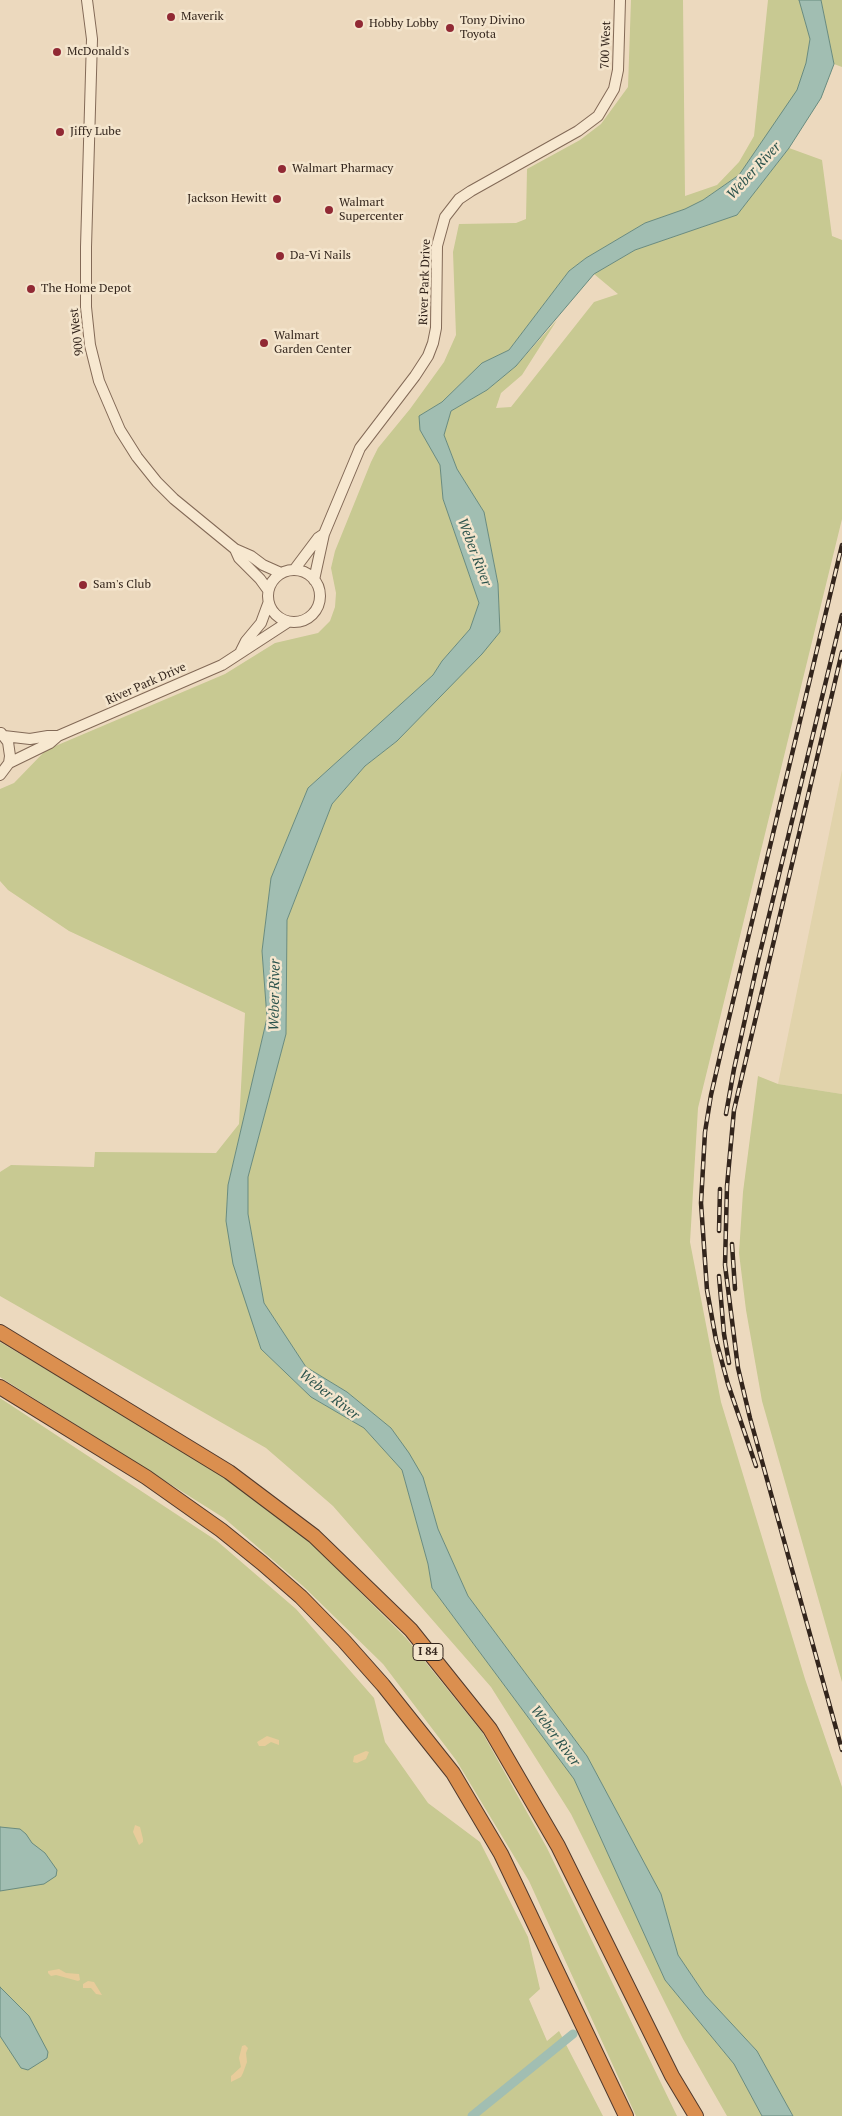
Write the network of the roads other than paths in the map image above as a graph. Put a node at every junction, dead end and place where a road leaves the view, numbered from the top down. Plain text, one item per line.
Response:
1 (87, 0) edge
2 (620, 0) edge
3 (598, 116) joint
4 (324, 534) junction
5 (236, 548) junction
6 (294, 570) junction
7 (281, 573) junction
8 (314, 580) junction
9 (268, 590) junction
10 (268, 604) junction
11 (288, 622) junction
12 (241, 651) junction
13 (2, 734) edge
14 (58, 736) junction
15 (9, 763) junction
16 (0, 774) edge
17 (0, 1332) edge
18 (0, 1387) edge
19 (626, 2116) edge
20 (696, 2116) edge

1 - 5 street, 900 West
2 - 3 street, 700 West
3 - 4 street, River Park Drive
4 - 6 street, River Park Drive
4 - 8 street, River Park Drive
5 - 7 street, 900 West
5 - 9 street, 900 West
6 - 7 street
6 - 8 street
7 - 9 street
8 - 11 street
9 - 10 street
10 - 11 street
10 - 12 street, River Park Drive
11 - 12 street, River Park Drive
12 - 14 street, River Park Drive
13 - 14 street, River Park Drive
13 - 15 street
14 - 15 street, River Park Drive
15 - 16 street
17 - 20 highway, I 84
18 - 19 highway

